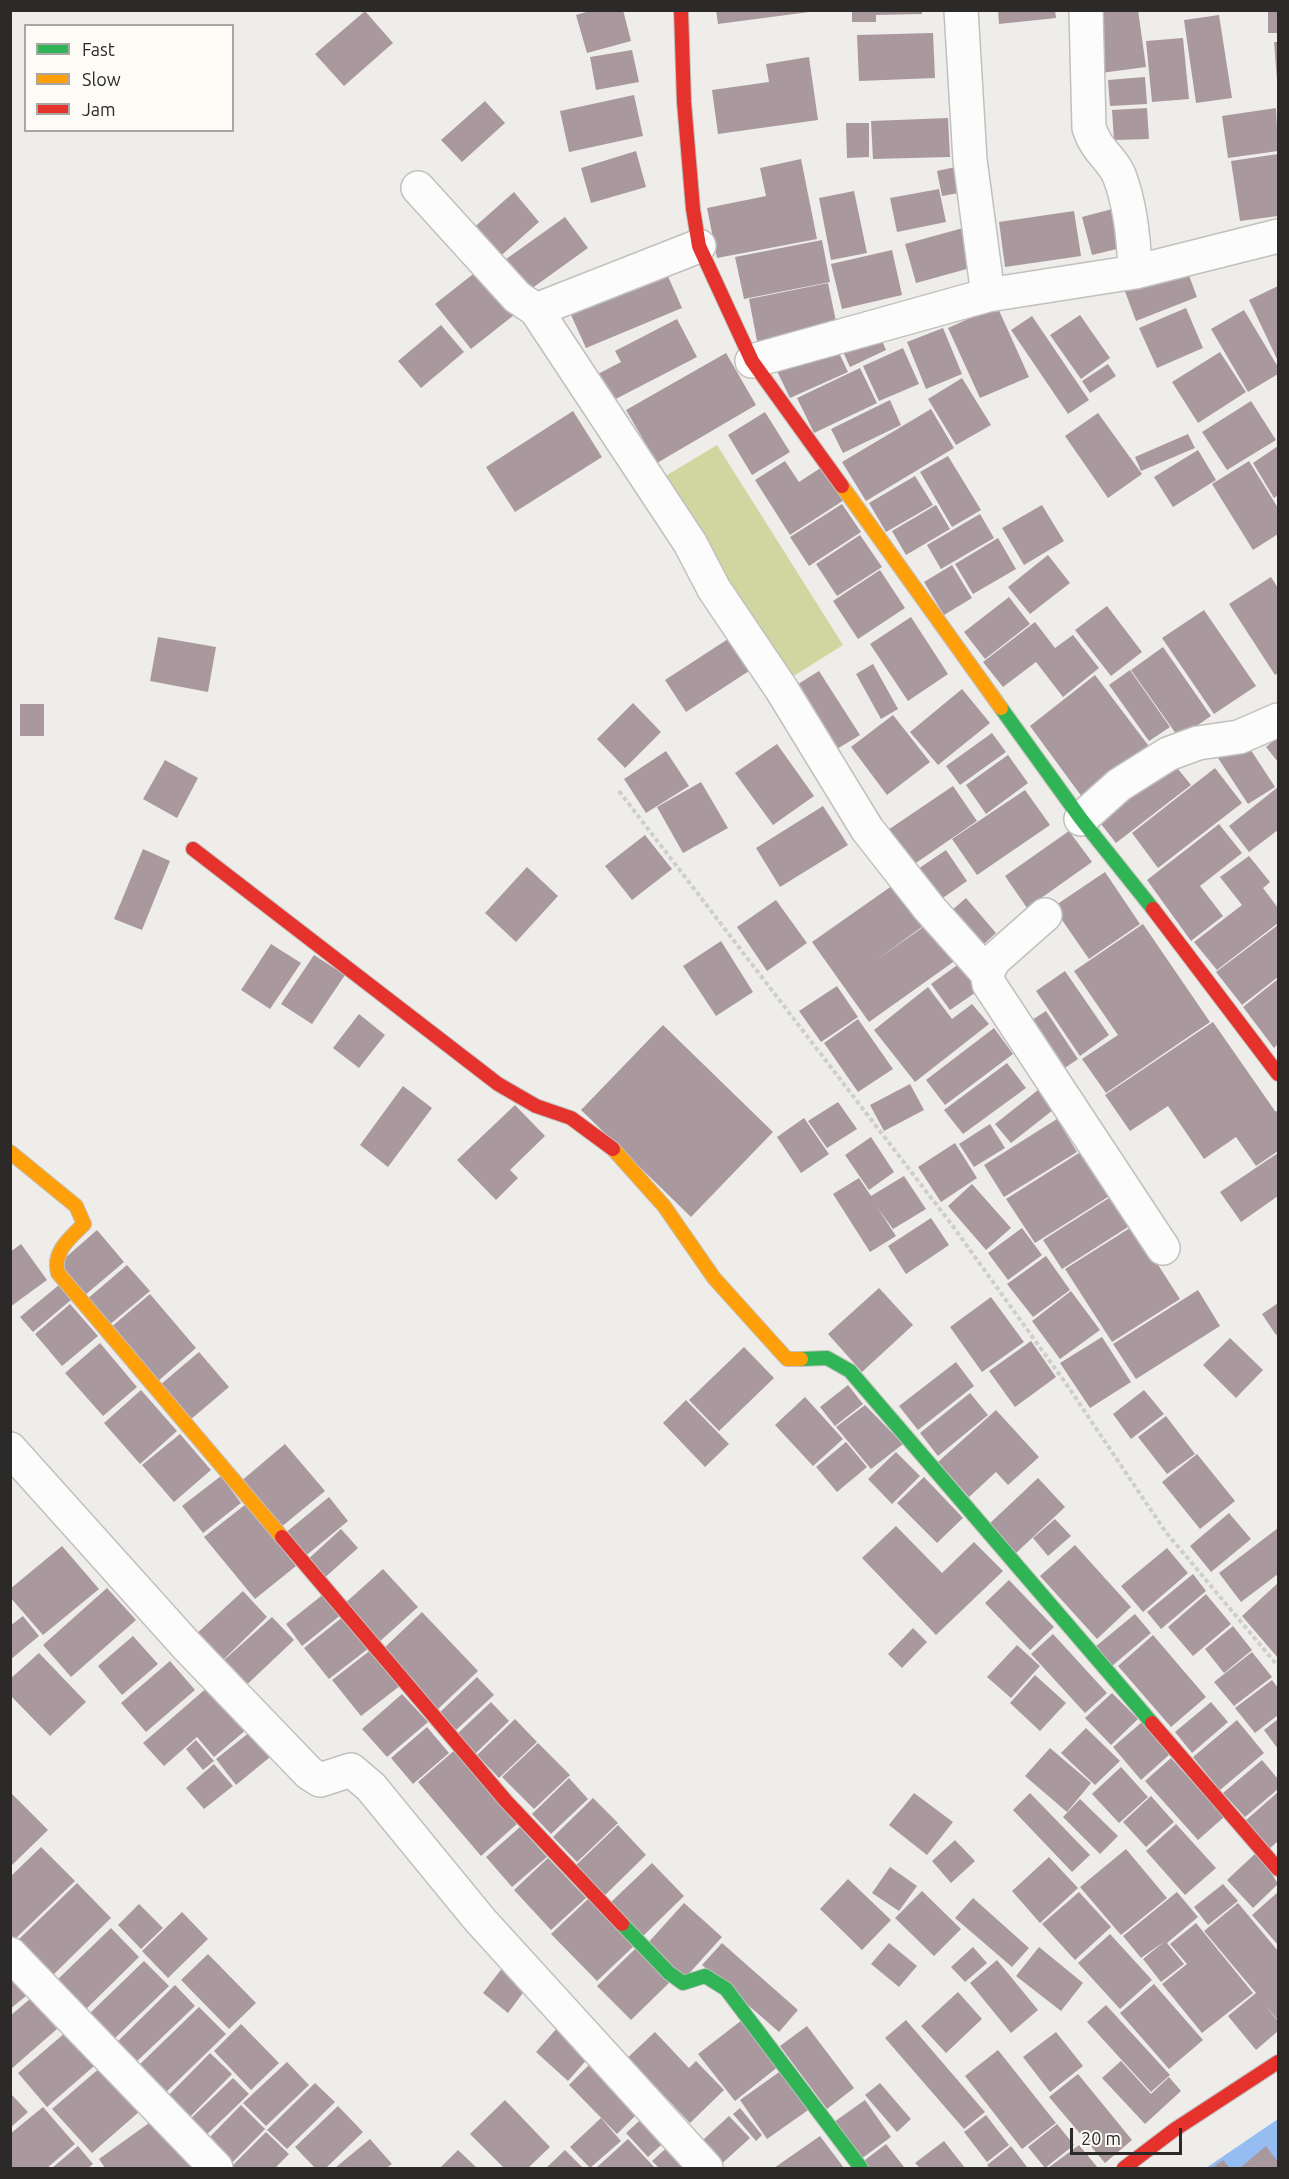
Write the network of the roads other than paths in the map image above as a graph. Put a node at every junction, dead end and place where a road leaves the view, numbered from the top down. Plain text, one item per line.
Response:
1 (681, 10) edge
2 (961, 10) edge
3 (1086, 10) edge
4 (418, 188) dead end
5 (1278, 237) edge
6 (699, 246) junction
7 (1135, 272) junction
8 (988, 295) junction
9 (536, 310) junction
10 (752, 361) junction
11 (1278, 720) edge
12 (1081, 819) junction
13 (193, 849) dead end
14 (1045, 915) dead end
15 (987, 973) junction
16 (1278, 1074) edge
17 (10, 1152) edge
18 (1163, 1248) dead end
19 (10, 1449) edge
20 (1278, 1869) edge
21 (10, 1954) edge
22 (1278, 2062) edge
23 (216, 2169) edge
24 (706, 2169) edge
25 (861, 2169) edge
26 (1124, 2169) edge

1 - 6 street
2 - 8 street
3 - 7 street
4 - 9 street
5 - 7 street
6 - 9 street
6 - 10 street
7 - 8 street
8 - 10 street
9 - 15 street
10 - 12 street
11 - 12 street
12 - 16 street
13 - 20 street
14 - 15 street
15 - 18 street
17 - 25 street
19 - 24 street
21 - 23 street
22 - 26 street

